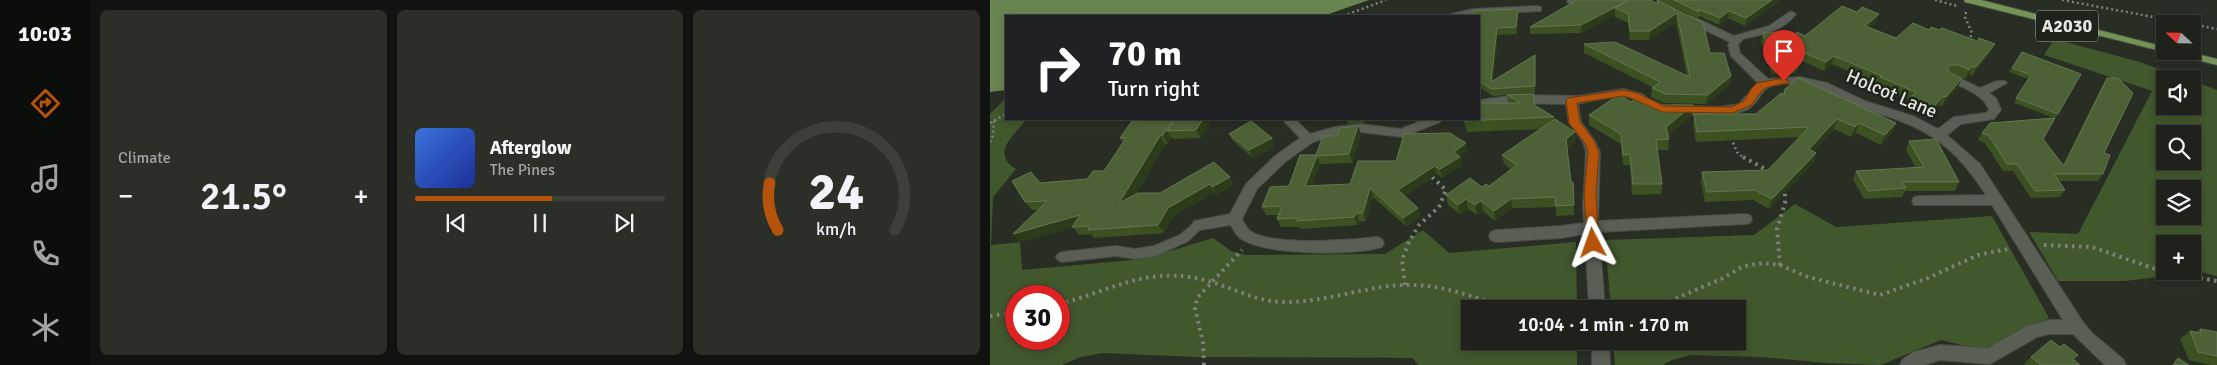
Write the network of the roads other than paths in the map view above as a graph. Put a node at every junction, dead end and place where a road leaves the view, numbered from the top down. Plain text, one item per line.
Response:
1 (1968, 4) edge
2 (1537, 9) dead end
3 (1678, 13) edge
4 (1791, 14) dead end
5 (1460, 15) edge
6 (1735, 40) junction
7 (2156, 48) edge
8 (2201, 58) edge
9 (2217, 62) edge
10 (1950, 78) edge
11 (2001, 82) dead end
12 (1766, 84) junction
13 (1980, 92) junction
14 (1571, 100) junction
15 (1480, 104) edge
16 (1289, 120) edge
17 (1434, 120) edge
18 (1940, 134) junction
19 (1308, 139) junction
20 (1995, 200) junction
21 (1920, 202) dead end
22 (1235, 219) junction
23 (1745, 219) dead end
24 (1199, 225) joint
25 (1592, 227) junction
26 (1496, 236) dead end
27 (1376, 242) dead end
28 (1062, 257) dead end
29 (1602, 300) edge
30 (2077, 327) junction
31 (1600, 350) edge
32 (1601, 365) edge
33 (1909, 365) edge
34 (2117, 365) edge

1 - 7 main road, A2030
2 - 5 street
3 - 6 street
4 - 6 street
6 - 12 street
8 - 9 main road
10 - 13 street
11 - 13 street
12 - 14 street
12 - 18 street, Holcot Lane
13 - 18 street
14 - 15 street
14 - 25 street
16 - 19 street
17 - 19 street
18 - 20 street, Holcot Lane
19 - 22 street
20 - 21 street
20 - 30 street, Holcot Lane
22 - 24 street
22 - 27 street
23 - 25 street
24 - 28 lane
25 - 26 street
25 - 29 street
30 - 33 street
30 - 34 street, Holcot Lane
31 - 32 street

